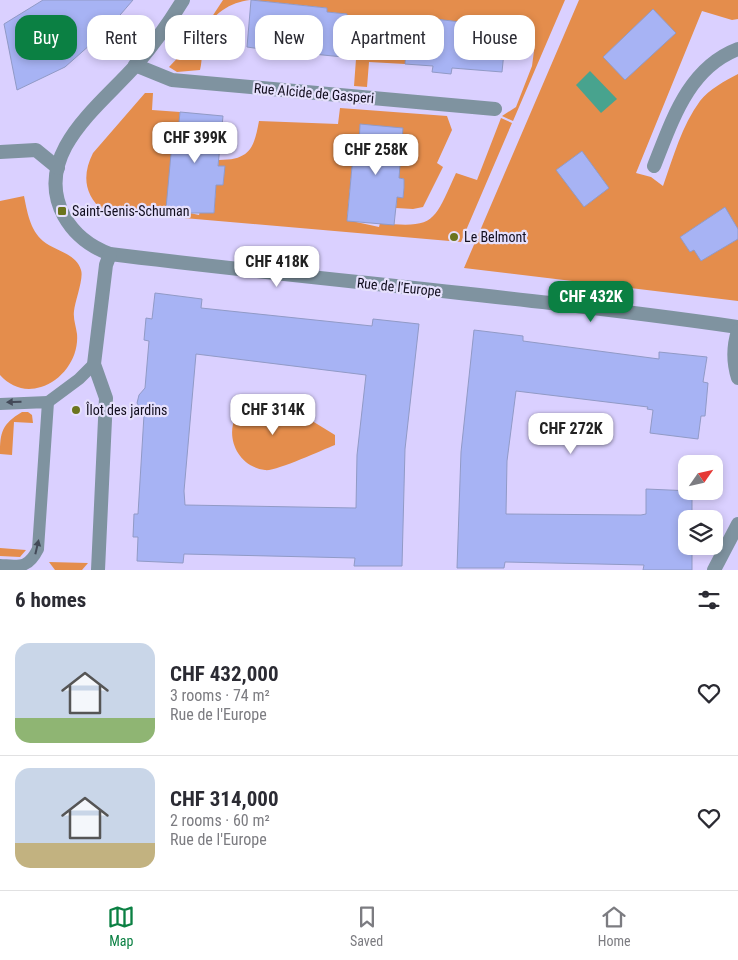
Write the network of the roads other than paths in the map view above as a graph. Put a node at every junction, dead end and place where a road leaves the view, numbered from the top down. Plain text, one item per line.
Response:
1 (183, 0) edge
2 (738, 49) edge
3 (135, 65) junction
4 (495, 109) dead end
5 (0, 152) edge
6 (654, 166) dead end
7 (58, 168) junction
8 (110, 254) junction
9 (738, 329) edge
10 (94, 364) junction
11 (738, 378) edge
12 (48, 402) junction
13 (0, 404) edge
14 (738, 524) edge
15 (0, 565) edge
16 (25, 568) edge
17 (98, 570) edge
18 (714, 570) edge

1 - 3 street
2 - 6 street
3 - 4 street, Rue Alcide de Gasperi
3 - 7 street
5 - 7 street
7 - 8 street
8 - 9 street, Rue de l'Europe
8 - 10 street
9 - 11 street, Rue de l'Europe
10 - 12 lane
10 - 17 street
12 -> 13 lane
16 -> 12 lane
14 - 18 street
15 - 16 lane

